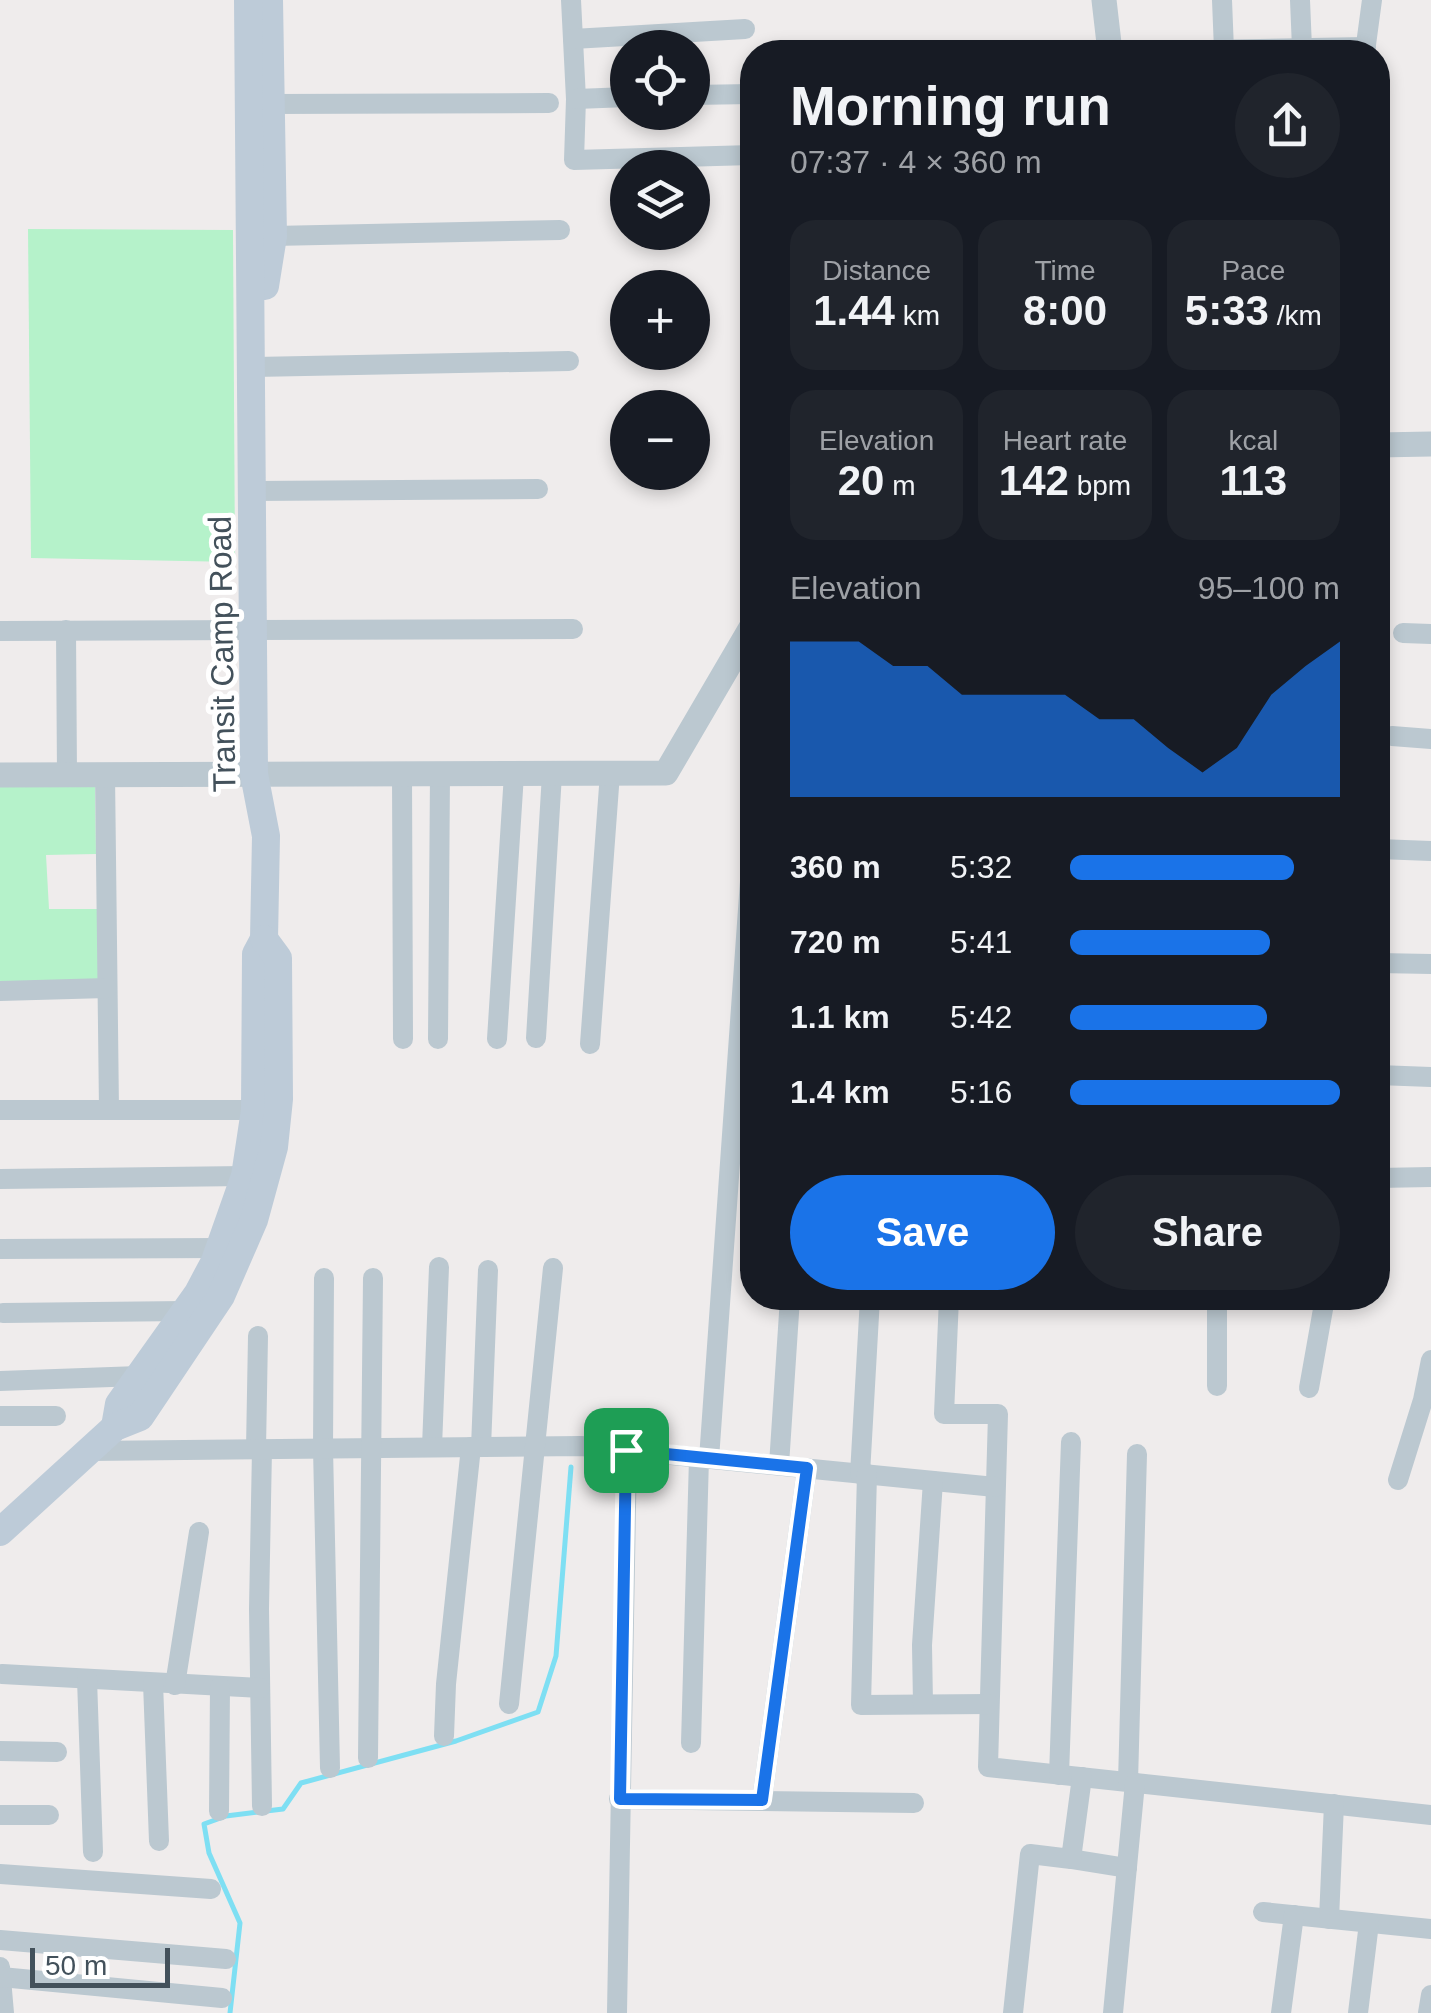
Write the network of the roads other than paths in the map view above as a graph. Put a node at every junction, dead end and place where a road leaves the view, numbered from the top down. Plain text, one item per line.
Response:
1 (248, 0) edge
2 (269, 0) edge
3 (571, 0) edge
4 (1104, 0) edge
5 (1222, 0) edge
6 (1300, 0) edge
7 (1372, 0) edge
8 (745, 29) dead end
9 (573, 39) junction
10 (1109, 40) edge
11 (1224, 40) edge
12 (1302, 40) edge
13 (1367, 40) edge
14 (740, 94) edge
15 (710, 95) edge
16 (610, 98) edge
17 (576, 99) junction
18 (549, 103) dead end
19 (260, 104) junction
20 (740, 155) edge
21 (560, 230) dead end
22 (262, 237) junction
23 (569, 362) dead end
24 (253, 367) junction
25 (1431, 444) edge
26 (1390, 446) edge
27 (538, 489) dead end
28 (253, 491) junction
29 (254, 629) junction
30 (573, 629) dead end
31 (0, 630) edge
32 (66, 630) junction
33 (1403, 633) dead end
34 (1431, 634) edge
35 (740, 647) edge
36 (1392, 736) dead end
37 (1431, 740) edge
38 (610, 773) junction
39 (67, 774) junction
40 (105, 774) junction
41 (254, 774) junction
42 (402, 774) junction
43 (440, 774) junction
44 (514, 774) junction
45 (552, 774) junction
46 (0, 775) edge
47 (1390, 850) edge
48 (1431, 852) edge
49 (1390, 963) edge
50 (1431, 964) edge
51 (107, 988) junction
52 (0, 991) edge
53 (740, 1004) edge
54 (536, 1038) dead end
55 (403, 1039) dead end
56 (438, 1039) dead end
57 (497, 1039) dead end
58 (590, 1044) dead end
59 (1390, 1075) edge
60 (1431, 1077) edge
61 (0, 1110) edge
62 (109, 1110) junction
63 (261, 1121) junction
64 (245, 1176) junction
65 (1390, 1178) edge
66 (1431, 1178) edge
67 (0, 1179) edge
68 (220, 1248) junction
69 (0, 1249) edge
70 (440, 1267) dead end
71 (553, 1268) dead end
72 (488, 1270) dead end
73 (324, 1278) dead end
74 (373, 1278) dead end
75 (789, 1310) edge
76 (870, 1310) edge
77 (948, 1310) edge
78 (1217, 1310) edge
79 (1324, 1310) edge
80 (186, 1311) junction
81 (3, 1313) dead end
82 (258, 1336) dead end
83 (1431, 1360) edge
84 (139, 1376) junction
85 (0, 1381) edge
86 (1217, 1386) dead end
87 (1309, 1388) dead end
88 (0, 1416) edge
89 (56, 1416) dead end
90 (115, 1427) junction
91 (1071, 1442) dead end
92 (537, 1446) junction
93 (432, 1447) junction
94 (476, 1447) junction
95 (323, 1448) junction
96 (370, 1448) junction
97 (259, 1449) junction
98 (89, 1450) junction
99 (626, 1450) junction
100 (1137, 1454) dead end
101 (704, 1458) junction
102 (779, 1466) junction
103 (807, 1468) junction
104 (864, 1474) junction
105 (1398, 1480) dead end
106 (933, 1481) junction
107 (995, 1487) junction
108 (0, 1532) edge
109 (199, 1532) dead end
110 (2, 1674) edge
111 (88, 1679) junction
112 (153, 1683) junction
113 (175, 1685) junction
114 (220, 1687) junction
115 (260, 1688) junction
116 (509, 1704) dead end
117 (923, 1704) junction
118 (989, 1704) junction
119 (444, 1736) dead end
120 (691, 1743) dead end
121 (0, 1751) edge
122 (57, 1752) dead end
123 (368, 1758) dead end
124 (330, 1768) dead end
125 (1060, 1775) junction
126 (1082, 1777) junction
127 (1131, 1783) junction
128 (620, 1799) junction
129 (762, 1800) junction
130 (914, 1802) dead end
131 (1334, 1804) junction
132 (262, 1806) dead end
133 (219, 1810) dead end
134 (0, 1815) edge
135 (48, 1815) dead end
136 (1431, 1815) edge
137 (159, 1841) dead end
138 (93, 1852) dead end
139 (1071, 1859) junction
140 (1127, 1868) junction
141 (0, 1874) edge
142 (212, 1889) dead end
143 (1263, 1912) dead end
144 (1294, 1915) junction
145 (1328, 1919) junction
146 (1369, 1923) junction
147 (1431, 1929) edge
148 (0, 1940) edge
149 (226, 1959) dead end
150 (0, 1967) edge
151 (1, 1977) edge
152 (1431, 1995) edge
153 (222, 1998) dead end
154 (198, 2004) edge
155 (4, 2013) edge
156 (618, 2013) edge
157 (1013, 2013) edge
158 (1113, 2013) edge
159 (1281, 2013) edge
160 (1358, 2013) edge
161 (1428, 2013) edge

1 - 19 main road, Transit Camp Road
2 - 19 main road, Transit Camp Road
3 - 9 street
4 - 10 street
5 - 11 street
6 - 12 street
7 - 13 street
8 - 9 street
9 - 17 street
14 - 15 street
16 - 17 street
17 - 20 street
18 - 19 street
19 - 22 main road, Transit Camp Road
21 - 22 street
22 - 24 main road, Transit Camp Road
23 - 24 street
24 - 28 main road, Transit Camp Road
25 - 26 street
27 - 28 street
28 - 29 main road, Transit Camp Road
29 - 30 street
29 - 32 street
29 - 41 main road, Transit Camp Road
31 - 32 street
32 - 39 street
33 - 34 street
35 - 38 street
36 - 37 street
38 - 45 street
38 - 58 street
39 - 40 street
39 - 46 street
40 - 41 street
40 - 51 street
41 - 42 street
41 - 63 main road, Transit Camp Road
42 - 43 street
42 - 55 street
43 - 44 street
43 - 56 street
44 - 45 street
44 - 57 street
45 - 54 street
47 - 48 street
49 - 50 street
51 - 52 street
51 - 62 street
53 - 101 street
59 - 60 street
61 - 62 street
62 - 63 street
63 - 64 main road, Transit Camp Road
63 - 90 main road, Transit Camp Road
64 - 67 street
64 - 68 main road, Transit Camp Road
65 - 66 street
68 - 69 street
68 - 80 main road, Transit Camp Road
70 - 93 street
71 - 92 street
72 - 94 street
73 - 95 street
74 - 96 street
75 - 102 street
76 - 104 street
77 - 107 street
78 - 86 street
79 - 87 street
80 - 81 street
80 - 84 main road, Transit Camp Road
82 - 97 street
83 - 105 street
84 - 85 street
84 - 90 main road, Transit Camp Road
88 - 89 street
90 - 98 main road, Transit Camp Road
91 - 125 street
92 - 94 street
92 - 99 street
92 - 116 street
93 - 94 street
93 - 96 street
94 - 119 street
95 - 96 street
95 - 97 street
95 - 124 street
96 - 123 street
97 - 98 street
97 - 115 street
98 - 108 main road, Transit Camp Road
99 - 101 street
99 - 128 street
100 - 127 street
101 - 102 street
101 - 120 street
102 - 103 street
103 - 104 street
103 - 129 street
104 - 106 street
104 - 117 street
106 - 107 street
106 - 117 street
107 - 118 street
109 - 113 street
110 - 111 street
111 - 112 street
111 - 138 street
112 - 113 street
112 - 137 street
113 - 114 street
114 - 115 street
114 - 133 street
115 - 132 street
117 - 118 street
118 - 125 street
121 - 122 street
125 - 126 street
126 - 127 street
126 - 139 street
127 - 131 street
127 - 140 street
128 - 129 street
128 - 156 street
129 - 130 street
131 - 136 street
131 - 145 street
134 - 135 street
139 - 140 street
139 - 157 street
140 - 158 street
141 - 142 street
143 - 144 street
144 - 145 street
144 - 159 street
145 - 146 street
146 - 147 street
146 - 160 street
148 - 149 street
150 - 151 street
151 - 154 street
151 - 155 street
152 - 161 street
153 - 154 street

